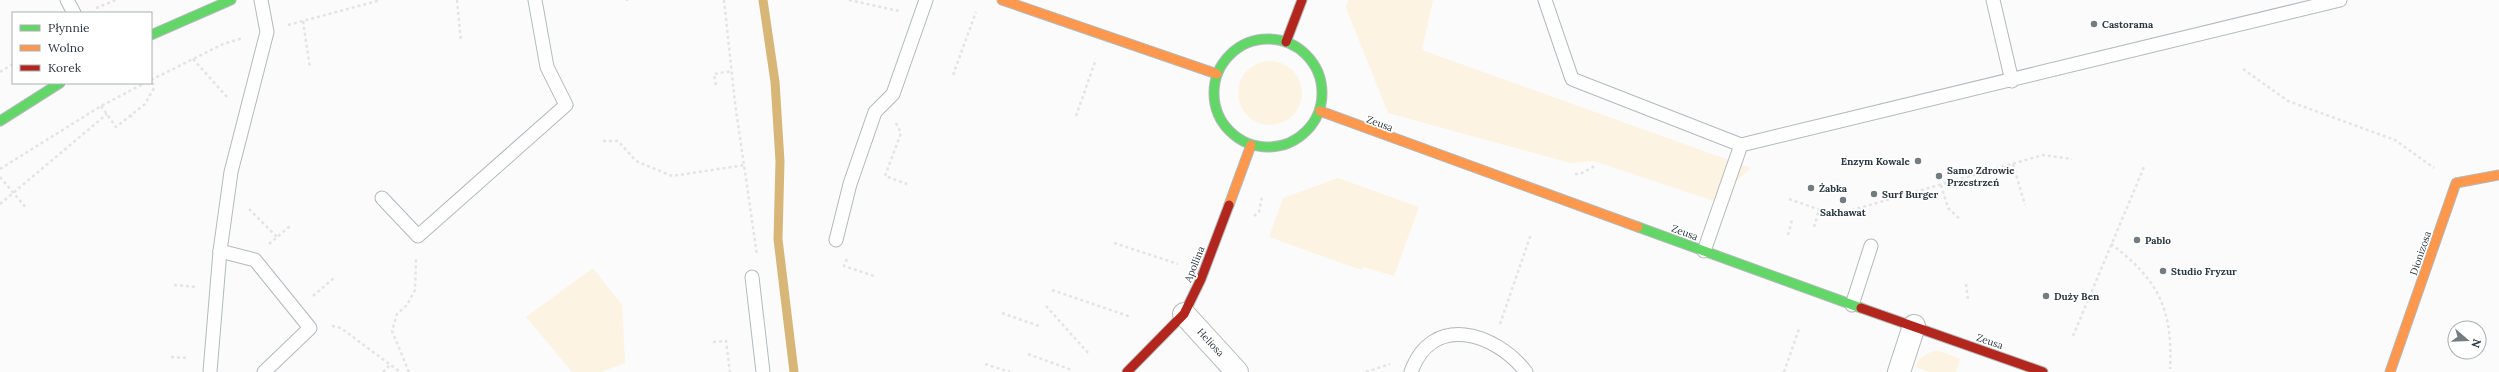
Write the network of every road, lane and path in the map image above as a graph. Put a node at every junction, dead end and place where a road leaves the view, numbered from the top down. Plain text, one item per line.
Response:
1 (67, 0) edge
2 (116, 0) edge
3 (231, 0) edge
4 (262, 0) edge
5 (381, 0) edge
6 (457, 0) edge
7 (535, 0) edge
8 (724, 0) edge
9 (849, 0) edge
10 (926, 0) edge
11 (1002, 0) edge
12 (1302, 0) edge
13 (1545, 0) edge
14 (1993, 0) edge
15 (2340, 0) edge
16 (90, 10) dead end
17 (73, 12) edge
18 (901, 12) dead end
19 (976, 12) dead end
20 (303, 21) junction
21 (287, 26) dead end
22 (152, 35) edge
23 (244, 38) dead end
24 (461, 42) dead end
25 (1286, 42) junction
26 (193, 59) junction
27 (1096, 59) dead end
28 (12, 65) edge
29 (310, 68) dead end
30 (2243, 69) dead end
31 (732, 71) junction
32 (0, 72) edge
33 (1218, 74) junction
34 (953, 75) dead end
35 (152, 79) edge
36 (2012, 81) junction
37 (58, 84) edge
38 (143, 84) edge
39 (716, 85) dead end
40 (100, 106) junction
41 (1320, 111) junction
42 (107, 114) junction
43 (130, 115) junction
44 (1076, 116) dead end
45 (244, 117) junction
46 (134, 120) dead end
47 (0, 121) edge
48 (603, 141) dead end
49 (1251, 145) junction
50 (1741, 145) junction
51 (2072, 160) dead end
52 (2012, 164) junction
53 (745, 165) junction
54 (2144, 168) dead end
55 (0, 169) edge
56 (2499, 176) edge
57 (0, 177) edge
58 (2456, 183) junction
59 (1941, 185) junction
60 (13, 193) junction
61 (382, 198) dead end
62 (227, 200) junction
63 (1789, 200) dead end
64 (0, 204) edge
65 (2025, 205) dead end
66 (27, 209) dead end
67 (1819, 210) junction
68 (1792, 220) dead end
69 (1961, 220) dead end
70 (1814, 227) dead end
71 (1531, 234) dead end
72 (1788, 235) dead end
73 (418, 236) junction
74 (277, 237) dead end
75 (836, 240) joint
76 (1114, 242) dead end
77 (2111, 244) junction
78 (1871, 246) dead end
79 (220, 251) junction
80 (1704, 251) junction
81 (1182, 265) dead end
82 (874, 276) dead end
83 (335, 277) dead end
84 (752, 277) joint
85 (1966, 284) dead end
86 (174, 285) dead end
87 (204, 287) dead end
88 (1052, 290) dead end
89 (1968, 298) dead end
90 (1852, 305) junction
91 (1046, 306) dead end
92 (296, 310) junction
93 (1002, 313) dead end
94 (1184, 314) junction
95 (1131, 317) dead end
96 (1039, 326) dead end
97 (1914, 326) junction
98 (310, 328) junction
99 (1799, 329) dead end
100 (2072, 336) dead end
101 (713, 342) dead end
102 (1493, 342) junction
103 (1028, 354) dead end
104 (1089, 354) dead end
105 (172, 357) dead end
106 (191, 358) dead end
107 (985, 364) dead end
108 (389, 366) junction
109 (2020, 368) edge
110 (2170, 369) dead end
111 (1072, 370) dead end
112 (210, 372) edge
113 (264, 372) edge
114 (383, 372) edge
115 (400, 372) edge
116 (409, 372) edge
117 (730, 372) edge
118 (762, 372) edge
119 (1010, 372) edge
120 (1127, 372) edge
121 (1238, 372) edge
122 (1411, 372) edge
123 (1526, 372) edge
124 (1784, 372) edge
125 (1899, 372) edge
126 (2043, 372) edge
127 (2390, 372) edge

1 - 17 lane
2 - 16 path
3 - 22 street
4 - 45 lane
5 - 20 path
6 - 24 path
7 - 73 lane
8 - 31 path
9 - 18 path
10 - 75 lane
11 - 33 street
12 - 25 street
13 - 50 lane
14 - 36 lane
15 - 36 lane
19 - 34 path
20 - 21 path
20 - 29 path
23 - 26 path
25 - 33 street
25 - 41 street
26 - 35 path
26 - 45 path
27 - 44 path
28 - 32 path
30 - 58 path
31 - 39 path
31 - 53 path
33 - 49 street
35 - 43 path
36 - 50 lane
37 - 47 street
38 - 40 path
40 - 42 path
40 - 55 path
41 - 49 street
41 - 80 street, Zeusa
42 - 43 path
42 - 60 path
43 - 46 path
45 - 62 lane
48 - 53 path
49 - 94 street, Apollina
50 - 80 lane
51 - 52 path
52 - 59 path
52 - 65 path
53 - 84 path
54 - 77 path
56 - 58 street
57 - 60 path
58 - 127 street, Dionizosa
59 - 67 path
59 - 69 path
60 - 64 path
60 - 66 path
61 - 73 lane
62 - 74 path
62 - 79 lane
63 - 67 path
67 - 70 path
68 - 72 path
71 - 102 path
73 - 116 path
75 - 82 path
76 - 81 path
77 - 100 path
77 - 110 path
78 - 90 lane
79 - 92 lane
79 - 112 lane
80 - 90 street, Zeusa
83 - 92 path
84 - 118 lane
85 - 89 path
86 - 87 path
88 - 95 path
90 - 97 street, Zeusa
91 - 104 path
92 - 98 lane
93 - 96 path
94 - 120 street, Apollina
94 - 121 street, Heliosa
97 - 109 street, Zeusa
97 - 125 street
98 - 108 path
98 - 113 lane
99 - 124 path
101 - 117 path
102 - 122 lane
102 - 123 lane
103 - 111 path
105 - 106 path
107 - 119 path
108 - 114 path
108 - 115 path
109 - 126 street, Zeusa

